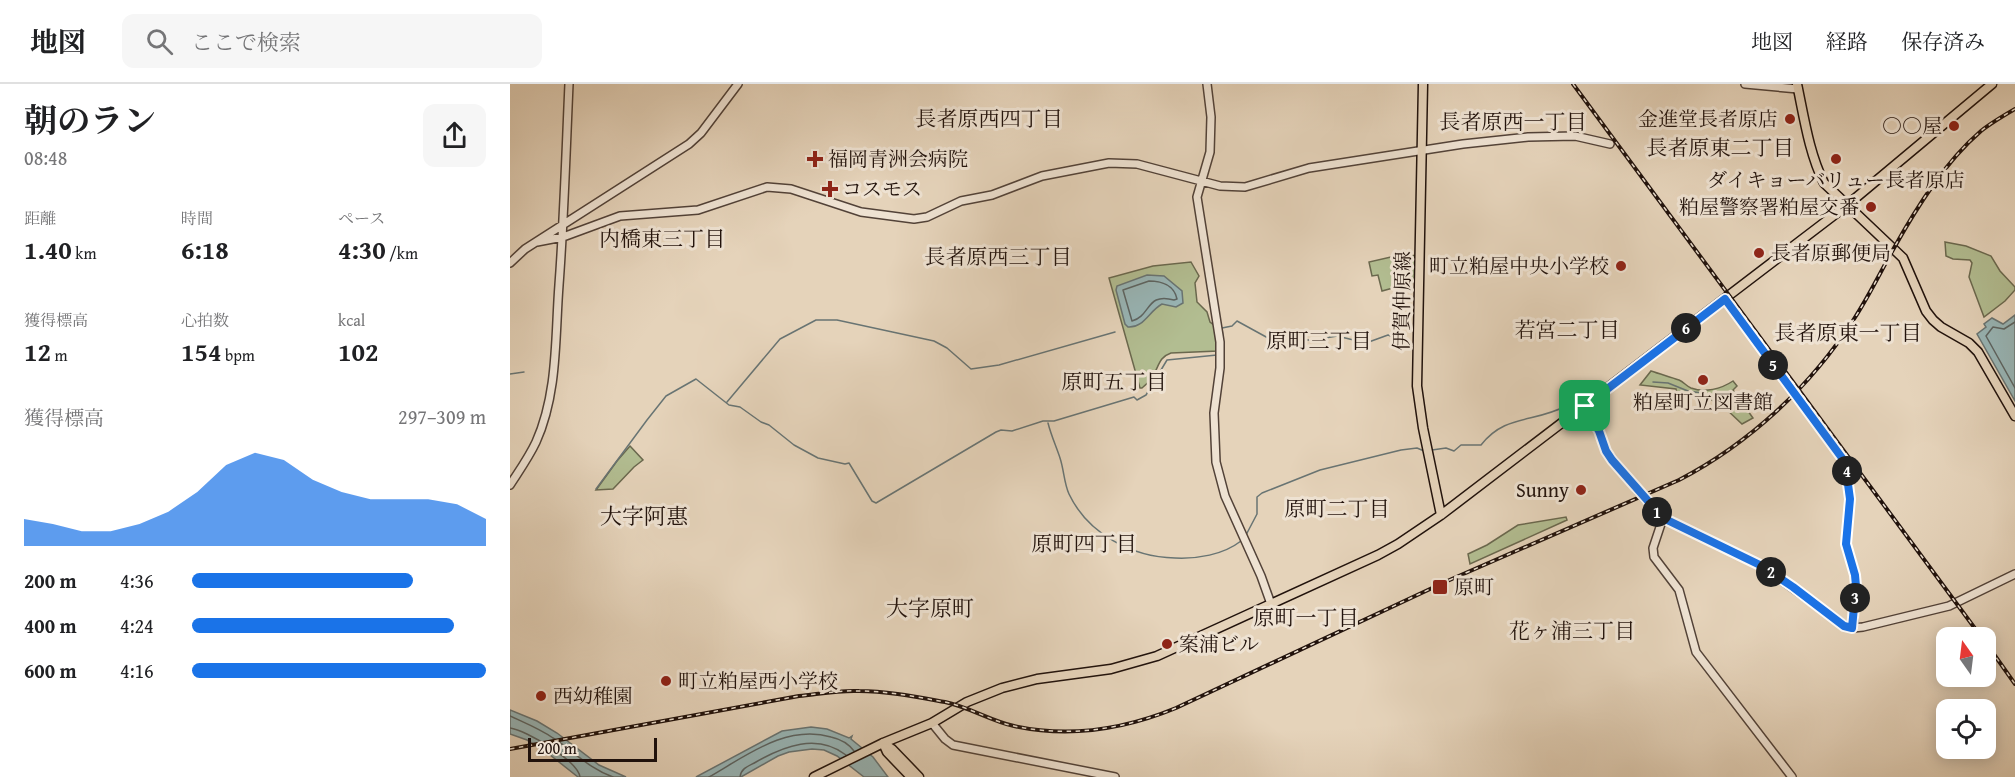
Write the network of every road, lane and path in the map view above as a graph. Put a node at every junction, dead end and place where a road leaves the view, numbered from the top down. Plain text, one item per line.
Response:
1 (569, 84) edge
2 (738, 84) edge
3 (1207, 84) edge
4 (1423, 84) edge
5 (1745, 84) edge
6 (1992, 84) edge
7 (1798, 86) edge
8 (1610, 144) dead end
9 (1421, 151) junction
10 (1202, 180) junction
11 (1846, 206) junction
12 (563, 225) junction
13 (563, 237) junction
14 (537, 242) junction
15 (510, 263) edge
16 (1725, 299) junction
17 (1585, 406) junction
18 (2015, 416) edge
19 (510, 485) edge
20 (1441, 515) junction
21 (1663, 518) junction
22 (2015, 574) edge
23 (1271, 604) junction
24 (1852, 628) junction
25 (932, 723) junction
26 (882, 742) junction
27 (814, 777) edge
28 (911, 777) edge
29 (920, 777) edge
30 (1115, 777) edge
31 (1792, 777) edge

1 - 12 street
2 - 12 street
3 - 10 street
4 - 9 main road, 伊賀仲原線
5 - 7 street
6 - 11 main road
7 - 11 main road
8 - 9 street
9 - 10 street
9 - 20 main road, 伊賀仲原線
10 - 13 street
10 - 23 street
11 - 16 main road
11 - 18 main road
12 - 13 street
12 - 14 street
13 - 14 street
13 - 19 street
14 - 15 street
16 - 17 main road
16 - 24 street
17 - 20 main road
17 - 21 street, bridge
20 - 23 main road
21 - 24 street
21 - 31 street
22 - 24 street
23 - 25 main road
25 - 26 main road
25 - 30 street
26 - 27 main road
26 - 28 main road
26 - 29 main road

